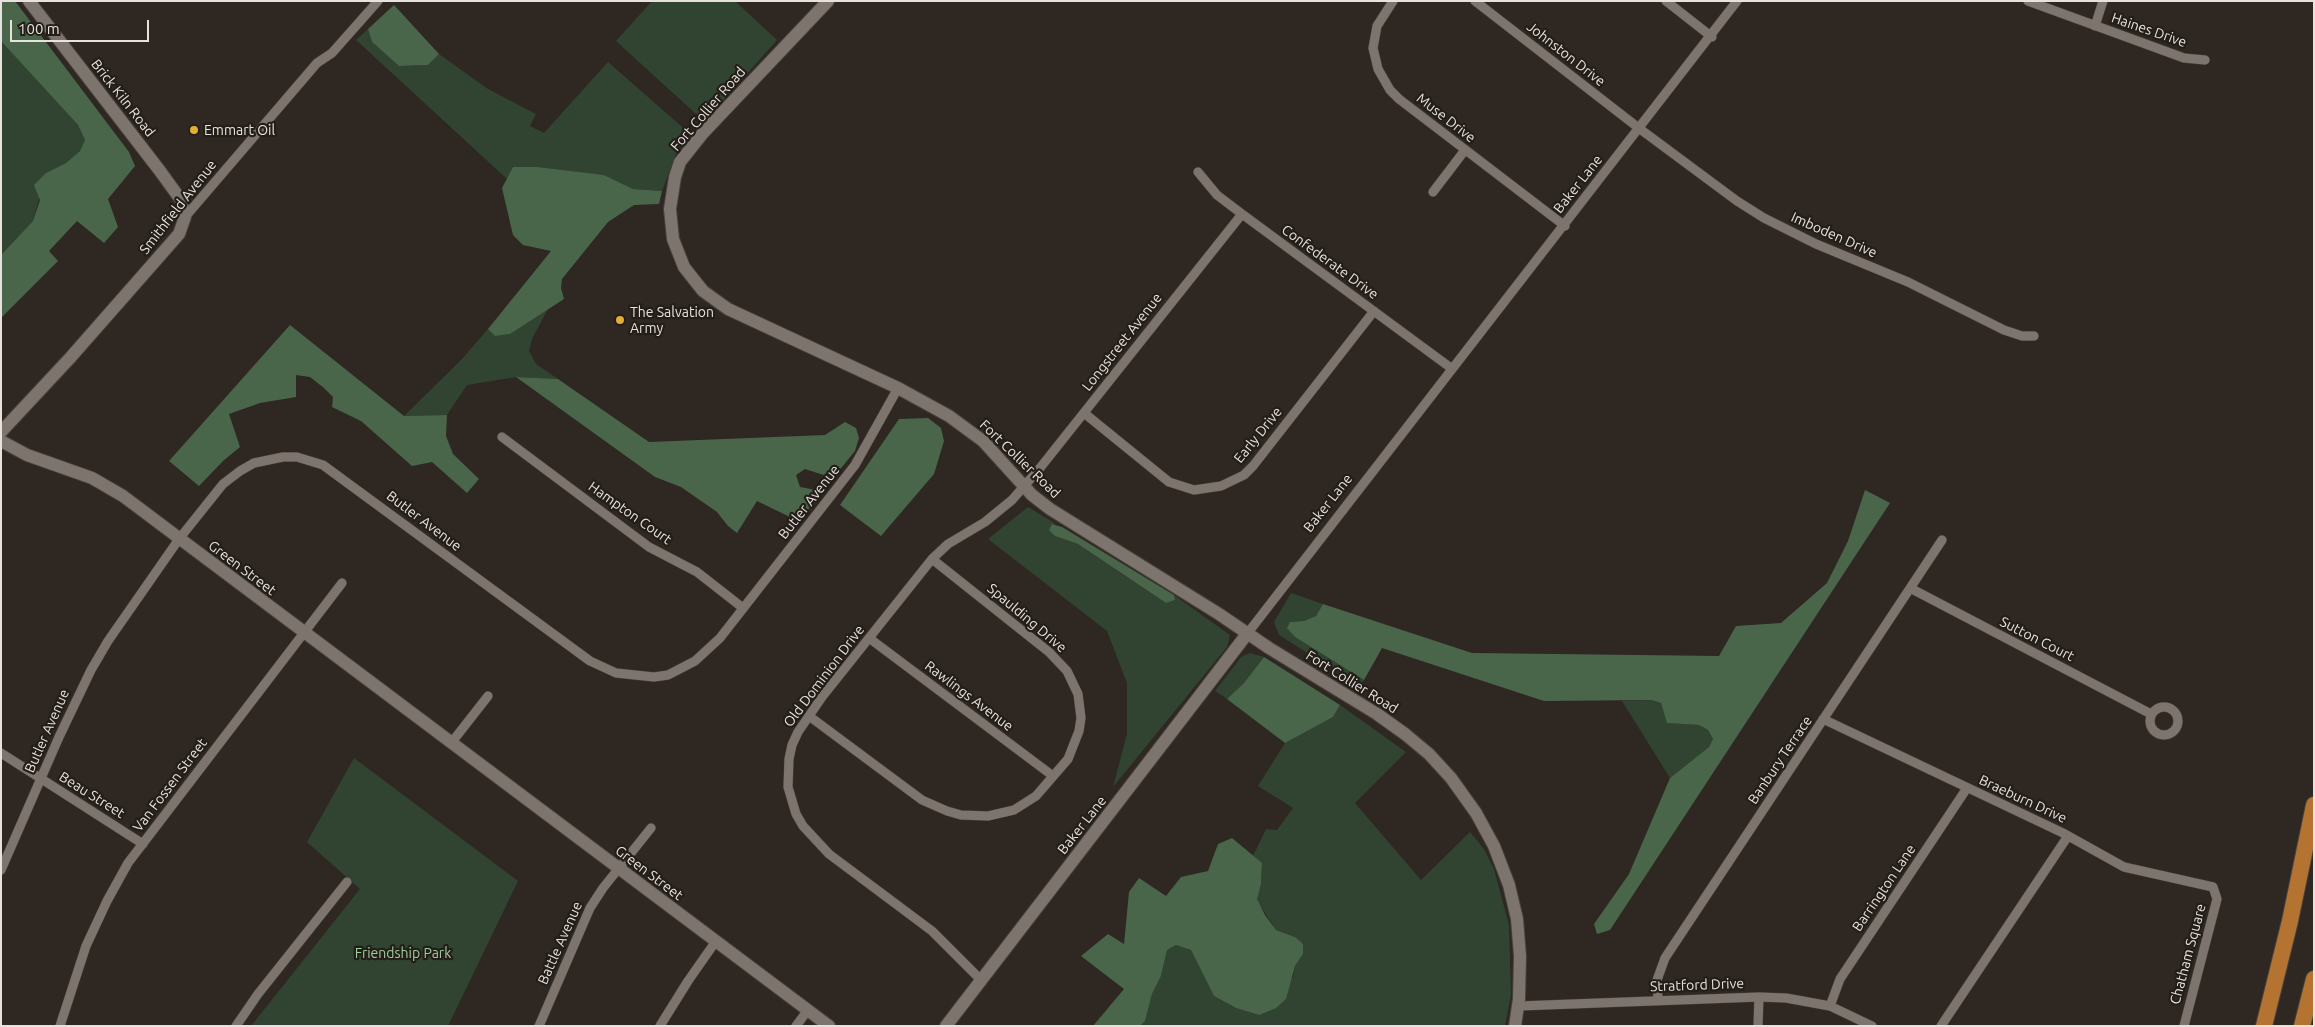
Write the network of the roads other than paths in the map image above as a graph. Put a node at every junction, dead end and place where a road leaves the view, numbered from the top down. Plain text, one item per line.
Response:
1 (29, 1) edge
2 (378, 1) edge
3 (828, 1) edge
4 (1393, 1) edge
5 (1475, 1) edge
6 (1666, 1) edge
7 (1737, 1) edge
8 (2028, 1) edge
9 (2103, 1) edge
10 (2095, 26) junction
11 (1712, 36) junction
12 (2205, 60) dead end
13 (1640, 129) junction
14 (1464, 150) junction
15 (1198, 172) dead end
16 (1433, 192) dead end
17 (1242, 214) junction
18 (185, 218) junction
19 (1565, 226) junction
20 (1374, 311) junction
21 (2034, 336) dead end
22 (1451, 368) junction
23 (898, 388) junction
24 (1084, 413) junction
25 (1, 432) edge
26 (502, 437) dead end
27 (1, 440) edge
28 (1024, 486) junction
29 (179, 539) junction
30 (1942, 540) dead end
31 (932, 559) junction
32 (342, 583) dead end
33 (1910, 588) junction
34 (743, 608) junction
35 (303, 632) junction
36 (1246, 634) junction
37 (869, 638) junction
38 (488, 696) dead end
39 (2151, 714) dead end
40 (809, 716) junction
41 (1823, 719) junction
42 (452, 742) junction
43 (1, 753) edge
44 (1053, 776) junction
45 (41, 779) junction
46 (1967, 788) junction
47 (2314, 804) edge
48 (651, 828) dead end
49 (2068, 836) junction
50 (143, 844) junction
51 (618, 868) junction
52 (1, 870) edge
53 (347, 882) dead end
54 (2214, 889) joint
55 (716, 941) junction
56 (2314, 979) edge
57 (981, 980) junction
58 (1759, 997) junction
59 (1658, 1000) junction
60 (1518, 1006) junction
61 (1830, 1006) junction
62 (808, 1010) junction
63 (1944, 1025) edge
64 (60, 1026) edge
65 (236, 1026) edge
66 (539, 1026) edge
67 (660, 1026) edge
68 (796, 1026) edge
69 (829, 1026) edge
70 (946, 1026) edge
71 (1515, 1026) edge
72 (1758, 1026) edge
73 (1872, 1026) edge
74 (2184, 1026) edge
75 (2263, 1026) edge
76 (2302, 1026) edge

1 - 18 street, Brick Kiln Road
2 - 18 street, Smithfield Avenue
3 - 23 street, Fort Collier Road
4 - 14 street, Muse Drive
5 - 13 street, Johnston Drive
6 - 11 street
7 - 11 street, Baker Lane
8 - 10 street, Haines Drive
9 - 10 street
10 - 12 street, Haines Drive
11 - 13 street, Baker Lane
13 - 19 street, Baker Lane
13 - 21 street, Imboden Drive
14 - 16 street
14 - 19 street, Muse Drive
15 - 17 street, Confederate Drive
17 - 20 street, Confederate Drive
17 - 24 street, Longstreet Avenue
18 - 25 street, Smithfield Avenue
19 - 22 street, Baker Lane
20 - 22 street, Confederate Drive
20 - 24 street, Early Drive
22 - 36 street, Baker Lane
23 - 28 street, Fort Collier Road
23 - 34 street, Butler Avenue
24 - 28 street, Longstreet Avenue
26 - 34 street, Hampton Court
27 - 29 street, Green Street
28 - 31 street, Old Dominion Drive
28 - 36 street, Fort Collier Road
29 - 34 street, Butler Avenue
29 - 35 street, Green Street
29 - 45 street, Butler Avenue
30 - 33 street, Banbury Terrace
31 - 37 street, Old Dominion Drive
31 - 44 street, Spaulding Drive
32 - 35 street, Van Fossen Street
33 - 39 street, Sutton Court
33 - 41 street, Banbury Terrace
35 - 42 street, Green Street
35 - 50 street, Van Fossen Street
36 - 57 street, Baker Lane
36 - 60 street, Fort Collier Road
37 - 40 street, Old Dominion Drive
37 - 44 street, Rawlings Avenue
38 - 42 street
40 - 44 street, Spaulding Drive
40 - 57 street, Old Dominion Drive
41 - 46 street, Braeburn Drive
41 - 59 street, Banbury Terrace
42 - 51 street, Green Street
43 - 45 street, Beau Street
45 - 50 street, Beau Street
45 - 52 street, Butler Avenue
46 - 49 street, Braeburn Drive
46 - 61 street, Barrington Lane
47 - 75 highway
48 - 51 street, Battle Avenue
49 - 54 street, Braeburn Drive
49 - 63 street
50 - 64 street, Van Fossen Street
51 - 55 street, Green Street
51 - 66 street, Battle Avenue
53 - 65 street
54 - 74 street, Chatham Square
55 - 62 street, Green Street
55 - 67 street
56 - 76 highway
57 - 70 street, Baker Lane
58 - 59 street, Stratford Drive
58 - 61 street, Stratford Drive
58 - 72 street
59 - 60 street, Stratford Drive
60 - 71 street, Fort Collier Road
61 - 73 street, Stratford Drive
62 - 68 street
62 - 69 street, Green Street

